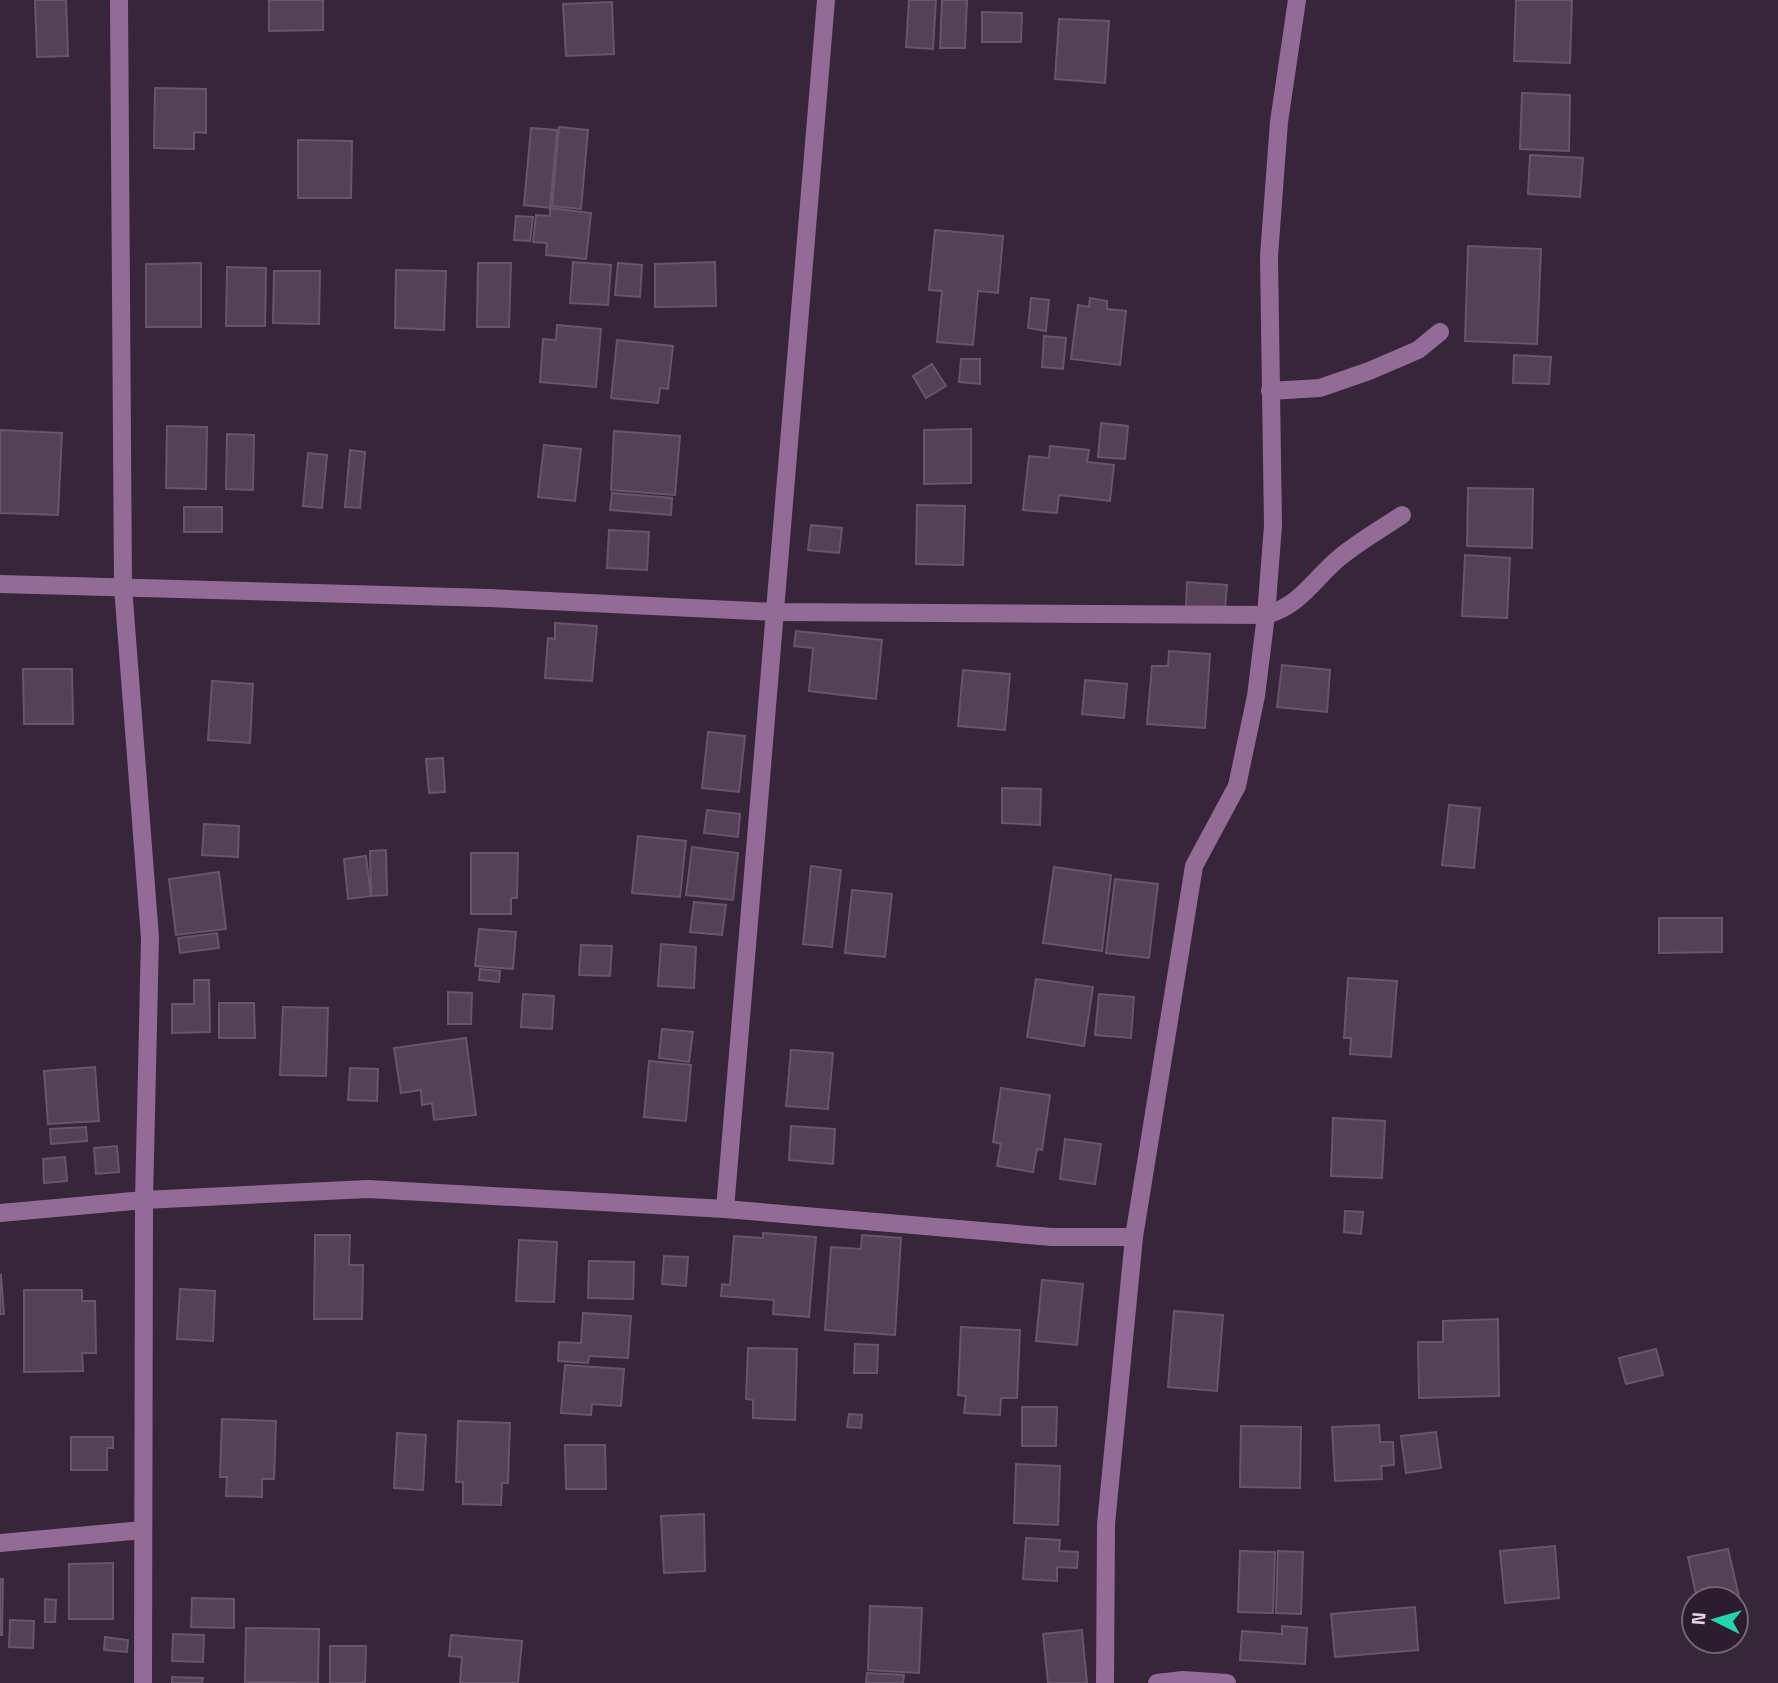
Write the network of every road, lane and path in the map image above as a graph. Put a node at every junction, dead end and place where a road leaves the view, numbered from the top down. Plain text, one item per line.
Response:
1 (119, 0) edge
2 (827, 0) edge
3 (1297, 0) edge
4 (1440, 332) dead end
5 (1270, 391) junction
6 (1402, 514) dead end
7 (0, 584) edge
8 (123, 587) junction
9 (775, 612) junction
10 (1266, 615) junction
11 (144, 1200) junction
12 (725, 1209) junction
13 (0, 1213) edge
14 (1134, 1237) junction
15 (143, 1530) junction
16 (0, 1543) edge
17 (143, 1683) edge
18 (1105, 1683) edge
19 (1157, 1683) edge
20 (1227, 1683) edge

1 - 8 street
2 - 9 street
3 - 5 street
4 - 5 street
5 - 10 street
6 - 10 street
7 - 8 street
8 - 9 street
8 - 11 street
9 - 10 street
9 - 12 street
10 - 14 street
11 - 12 street
11 - 13 street
11 - 15 street
12 - 14 street
14 - 18 street
15 - 16 street
15 - 17 street
19 - 20 street

